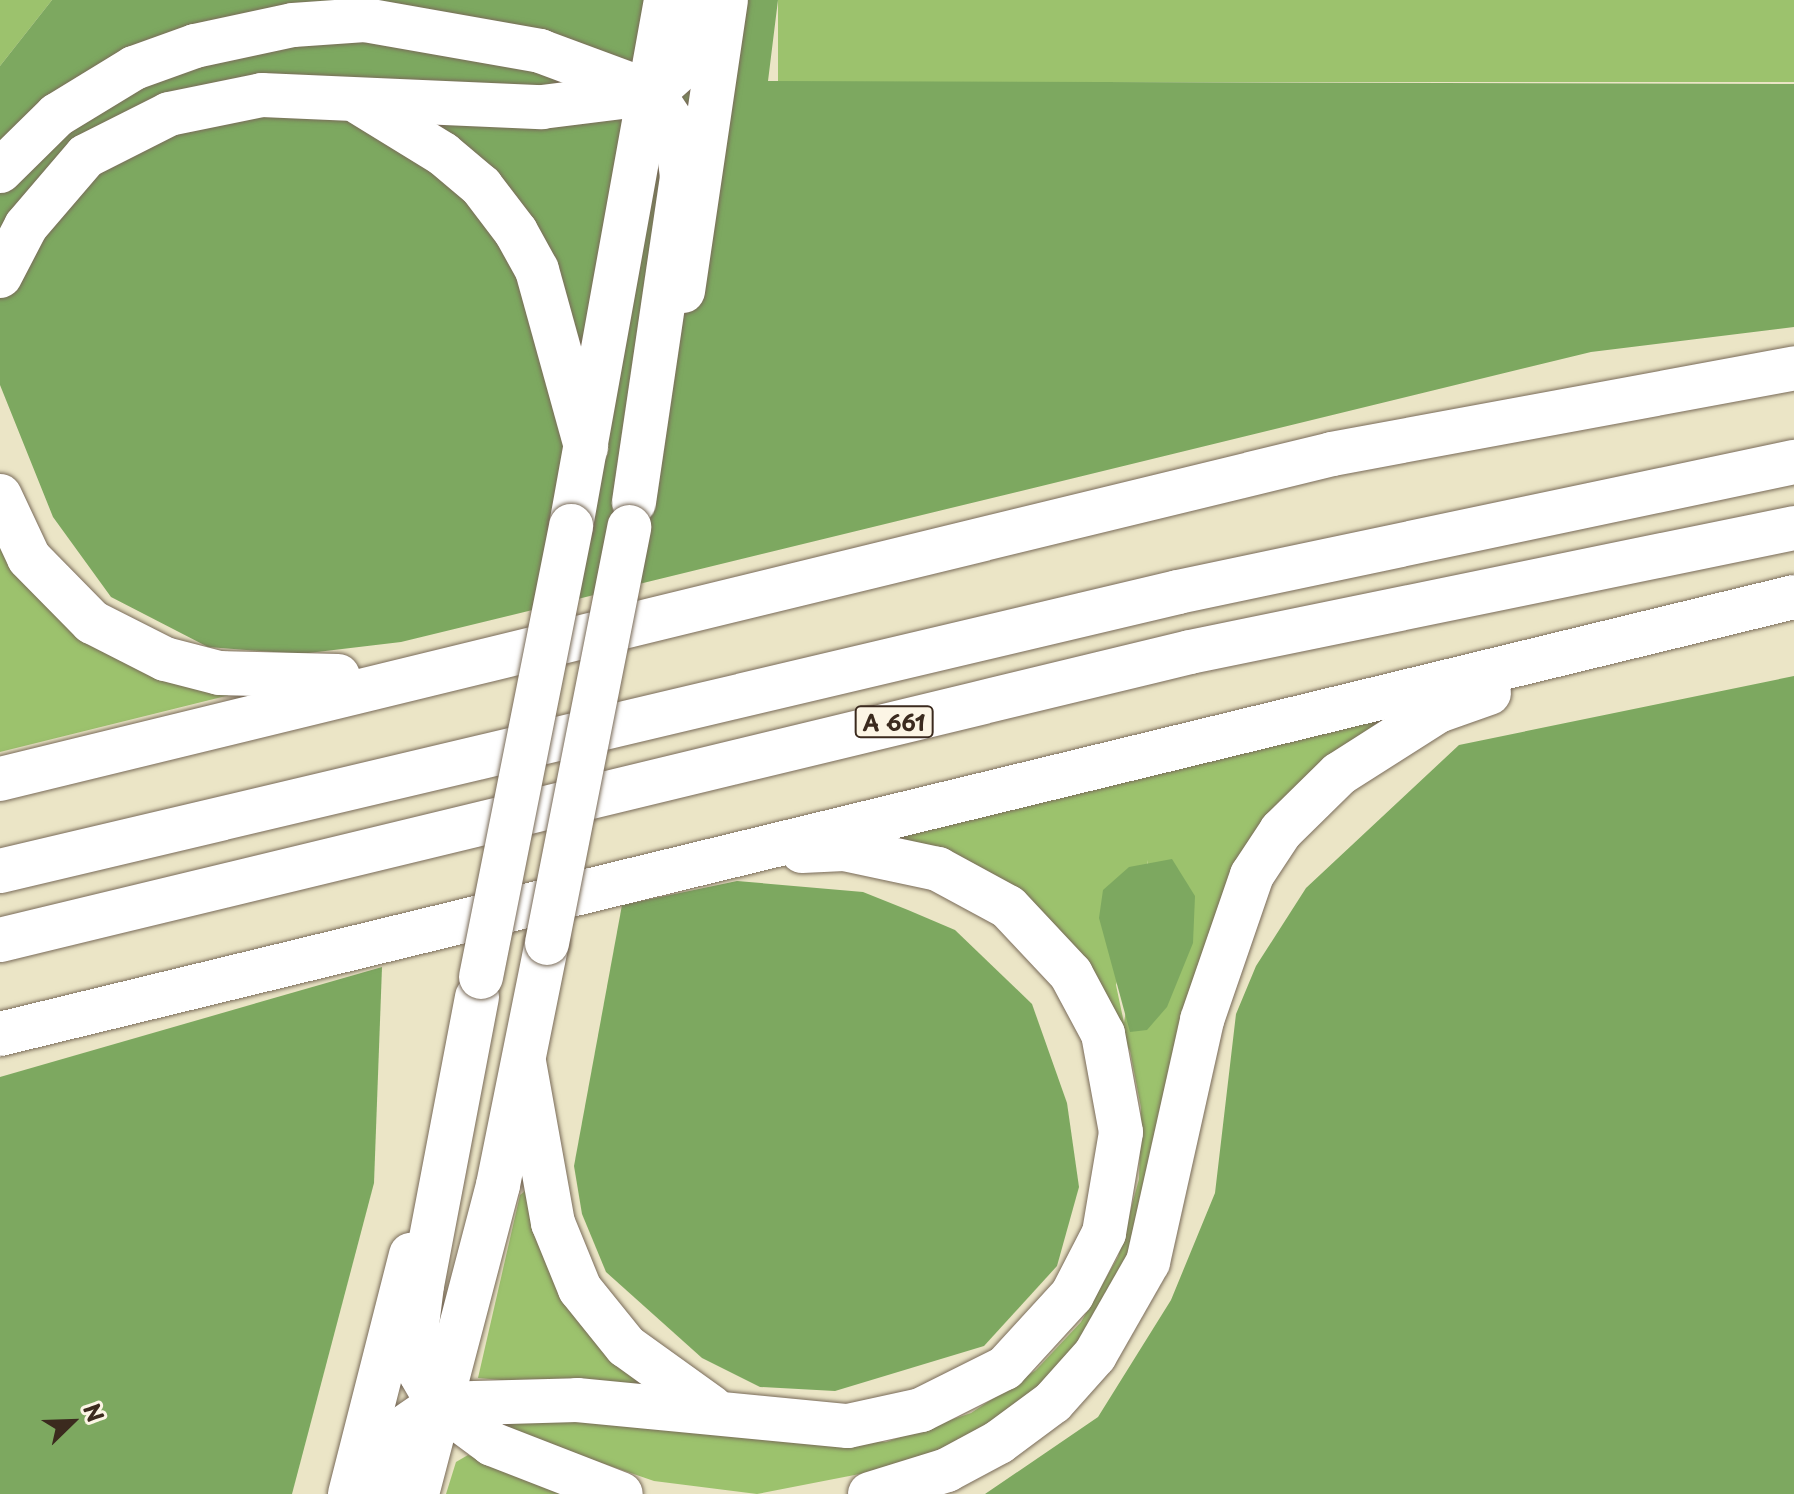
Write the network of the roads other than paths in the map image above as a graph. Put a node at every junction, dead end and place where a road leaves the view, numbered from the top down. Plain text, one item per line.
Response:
1 (422, 0) edge
2 (666, 0) edge
3 (709, 0) edge
4 (726, 0) edge
5 (365, 20) junction
6 (653, 93) junction
7 (358, 102) junction
8 (0, 171) edge
9 (0, 276) edge
10 (1794, 368) edge
11 (586, 447) junction
12 (1794, 462) edge
13 (0, 496) edge
14 (632, 514) junction
15 (1794, 528) edge
16 (1794, 597) edge
17 (1685, 623) junction
18 (432, 673) junction
19 (0, 779) edge
20 (660, 868) junction
21 (0, 871) edge
22 (0, 940) edge
23 (479, 987) junction
24 (0, 1034) edge
25 (524, 1062) junction
26 (438, 1404) junction
27 (717, 1411) junction
28 (350, 1494) edge
29 (372, 1494) edge
30 (417, 1494) edge
31 (621, 1494) edge
32 (870, 1494) edge

1 - 5 main road
2 - 6 main road
3 - 6 main road
4 - 14 main road
5 - 6 main road
5 - 8 main road
6 - 7 main road
6 - 11 main road
6 - 14 main road
7 - 9 main road
7 - 11 main road
10 - 18 main road
11 - 23 main road, bridge
12 - 21 main road
13 - 18 main road
14 - 25 main road, bridge
15 - 22 main road, A 661
16 - 17 main road
17 - 20 main road
17 - 32 main road
18 - 19 main road
20 - 24 main road
20 - 27 main road
23 - 26 main road
23 - 28 main road
25 - 26 main road
25 - 27 main road
26 - 27 main road
26 - 29 main road
26 - 30 main road
26 - 31 main road

